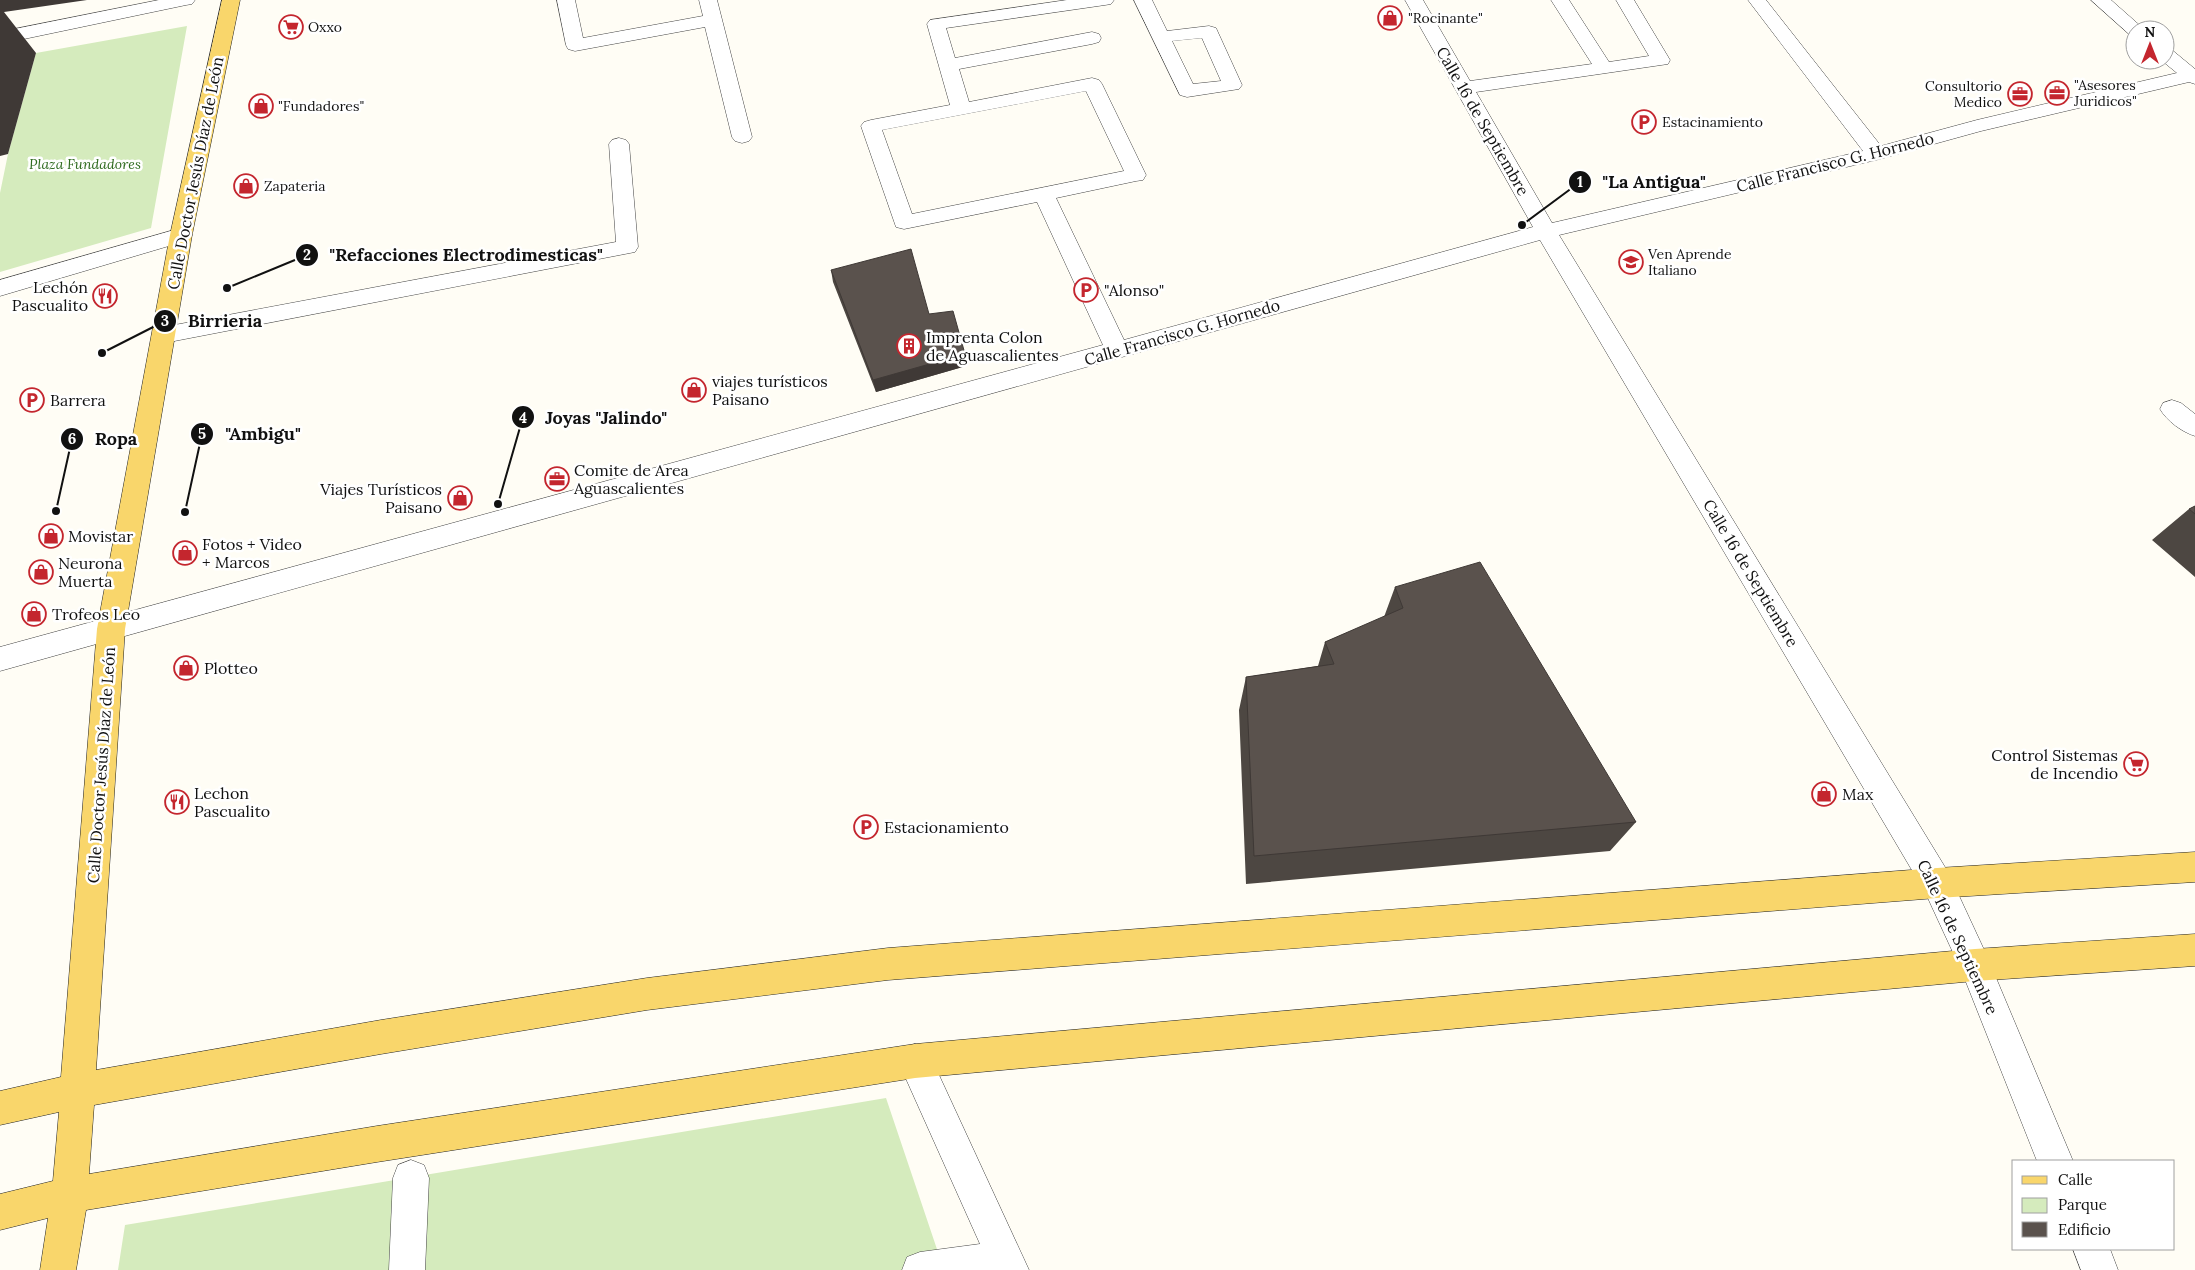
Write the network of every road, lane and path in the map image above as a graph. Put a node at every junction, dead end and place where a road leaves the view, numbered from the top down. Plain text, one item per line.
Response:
1 (186, 0) edge
2 (231, 0) edge
3 (566, 0) edge
4 (708, 0) edge
5 (1105, 0) edge
6 (1143, 0) edge
7 (1414, 0) edge
8 (1560, 0) edge
9 (1625, 0) edge
10 (1757, 0) edge
11 (2100, 0) edge
12 (713, 20) junction
13 (2125, 21) edge
14 (1160, 37) dead end
15 (0, 38) edge
16 (1092, 38) dead end
17 (2175, 62) edge
18 (948, 65) junction
19 (1604, 68) junction
20 (2194, 76) edge
21 (1464, 88) junction
22 (961, 109) junction
23 (742, 137) dead end
24 (619, 144) dead end
25 (1876, 154) junction
26 (1044, 195) junction
27 (1546, 231) junction
28 (182, 235) junction
29 (0, 288) edge
30 (164, 335) junction
31 (1117, 350) junction
32 (2172, 409) dead end
33 (2195, 427) edge
34 (110, 630) junction
35 (0, 659) edge
36 (2195, 868) edge
37 (1937, 883) junction
38 (2195, 950) edge
39 (1975, 965) junction
40 (915, 1061) junction
41 (77, 1091) junction
42 (0, 1108) edge
43 (2055, 1160) edge
44 (411, 1178) dead end
45 (70, 1195) junction
46 (0, 1212) edge
47 (2091, 1250) edge
48 (1009, 1265) edge
49 (58, 1270) edge
50 (407, 1270) edge
51 (920, 1270) edge
52 (2100, 1270) edge

1 - 15 street
2 - 28 main road, Calle Doctor Jesús Díaz de León
3 - 12 street
4 - 12 street
5 - 18 street
6 - 14 street
7 - 21 street, Calle 16 de Septiembre
8 - 19 street
9 - 19 street
10 - 25 street
11 - 13 street
12 - 23 street
16 - 18 street
17 - 20 street
18 - 22 street
19 - 21 street
20 - 25 street, Calle Francisco G. Hornedo
21 - 27 street, Calle 16 de Septiembre
22 - 26 street
22 - 26 street
24 - 30 street
25 - 27 street, Calle Francisco G. Hornedo
26 - 31 street
27 - 31 street, Calle Francisco G. Hornedo
27 - 37 street, Calle 16 de Septiembre
28 - 29 street
28 - 30 main road, Calle Doctor Jesús Díaz de León
30 - 34 main road, Calle Doctor Jesús Díaz de León
31 - 34 street, Calle Francisco G. Hornedo
32 - 33 street
34 - 35 street, Calle Francisco G. Hornedo
34 - 41 main road, Calle Doctor Jesús Díaz de León
36 - 37 main road
37 - 39 street, Calle 16 de Septiembre
37 - 41 main road
38 - 39 main road
39 - 40 main road
39 - 43 street, Calle 16 de Septiembre
40 - 45 main road
40 - 48 street
41 - 42 main road
41 - 45 main road, Calle Doctor Jesús Díaz de León
44 - 50 street
45 - 46 main road
45 - 49 main road, Calle Doctor Jesús Díaz de León
47 - 52 street
48 - 51 street

